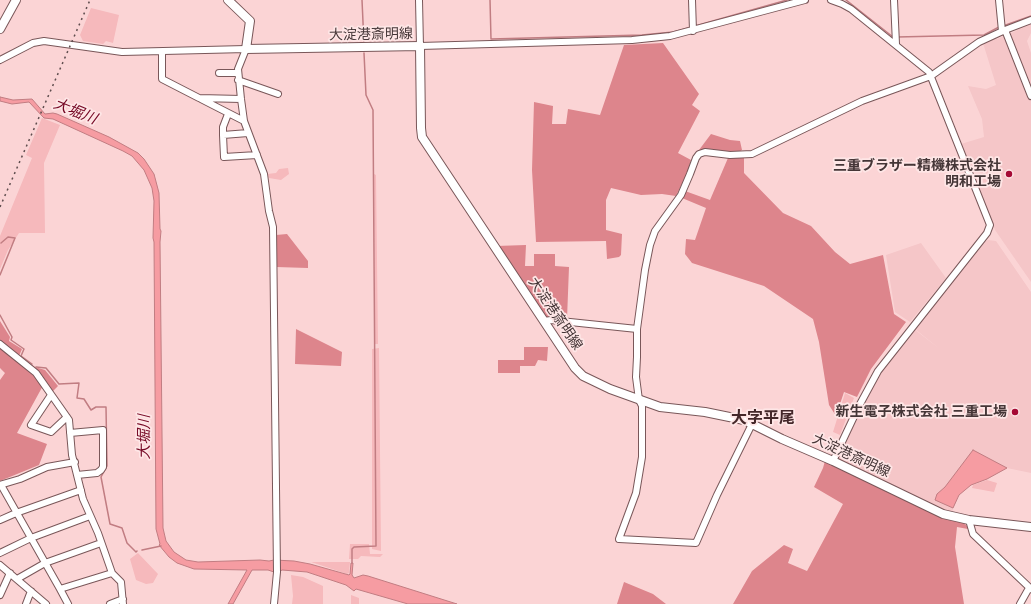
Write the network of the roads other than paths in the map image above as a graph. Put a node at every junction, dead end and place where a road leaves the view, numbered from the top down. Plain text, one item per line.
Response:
1 (16, 0) edge
2 (228, 0) edge
3 (419, 0) edge
4 (692, 0) edge
5 (805, 0) edge
6 (831, 0) edge
7 (894, 0) edge
8 (999, 0) edge
9 (785, 2) edge
10 (1031, 20) edge
11 (693, 28) junction
12 (1003, 28) junction
13 (0, 29) edge
14 (895, 40) junction
15 (420, 46) junction
16 (246, 49) junction
17 (162, 52) junction
18 (0, 60) edge
19 (219, 73) dead end
20 (238, 73) junction
21 (931, 76) junction
22 (238, 80) junction
23 (278, 94) dead end
24 (1031, 96) edge
25 (199, 98) junction
26 (241, 99) junction
27 (228, 114) junction
28 (244, 121) junction
29 (248, 133) junction
30 (223, 134) junction
31 (257, 155) junction
32 (544, 321) junction
33 (637, 329) junction
34 (0, 344) edge
35 (51, 395) junction
36 (639, 400) junction
37 (67, 417) junction
38 (752, 424) junction
39 (70, 433) junction
40 (833, 461) junction
41 (74, 462) junction
42 (77, 475) junction
43 (0, 485) edge
44 (81, 490) junction
45 (16, 513) junction
46 (90, 516) junction
47 (0, 520) edge
48 (969, 520) junction
49 (1031, 527) edge
50 (31, 538) junction
51 (101, 543) junction
52 (0, 553) edge
53 (45, 563) junction
54 (0, 565) edge
55 (10, 573) junction
56 (112, 573) junction
57 (16, 579) junction
58 (60, 589) junction
59 (1030, 589) edge
60 (32, 591) junction
61 (0, 595) edge
62 (123, 602) edge
63 (26, 604) edge
64 (46, 604) edge
65 (68, 604) edge
66 (110, 604) edge
67 (274, 604) edge
68 (1020, 604) edge

1 - 13 main road
2 - 16 main road
3 - 15 street
4 - 11 street
5 - 9 street
6 - 14 street
7 - 14 street
8 - 12 street
9 - 11 street
10 - 12 street
11 - 15 street
12 - 21 street
12 - 24 street
14 - 21 street
15 - 16 main road, 大淀港斎明線
15 - 32 main road, 大淀港斎明線
16 - 17 street
16 - 20 street
17 - 18 street
17 - 25 street
19 - 20 street
20 - 22 street
21 - 33 street
21 - 40 street
22 - 23 street
22 - 26 street
25 - 26 street
25 - 27 street
26 - 28 street
27 - 28 street
27 - 30 street
28 - 29 street
29 - 30 street
29 - 31 street
30 - 31 street
31 - 67 street
32 - 33 street
32 - 36 main road, 大淀港斎明線
33 - 36 street
34 - 35 street
35 - 37 street
35 - 37 street
36 - 38 main road, 大淀港斎明線
36 - 38 street
37 - 39 street
38 - 40 main road, 大淀港斎明線
39 - 41 street
39 - 42 street
40 - 48 main road, 大淀港斎明線
41 - 42 street
41 - 43 street
42 - 44 street
43 - 45 street
44 - 45 street
44 - 46 street
45 - 47 street
45 - 50 street
46 - 50 street
46 - 51 street
48 - 49 main road, 大淀港斎明線
48 - 59 street
50 - 52 street
50 - 53 street
51 - 53 street
51 - 56 street
53 - 57 street
53 - 58 street
54 - 55 street
55 - 57 street
55 - 61 street
56 - 58 street
56 - 62 street
57 - 60 street
58 - 65 street
59 - 68 street
60 - 63 street
60 - 64 street
62 - 66 street

